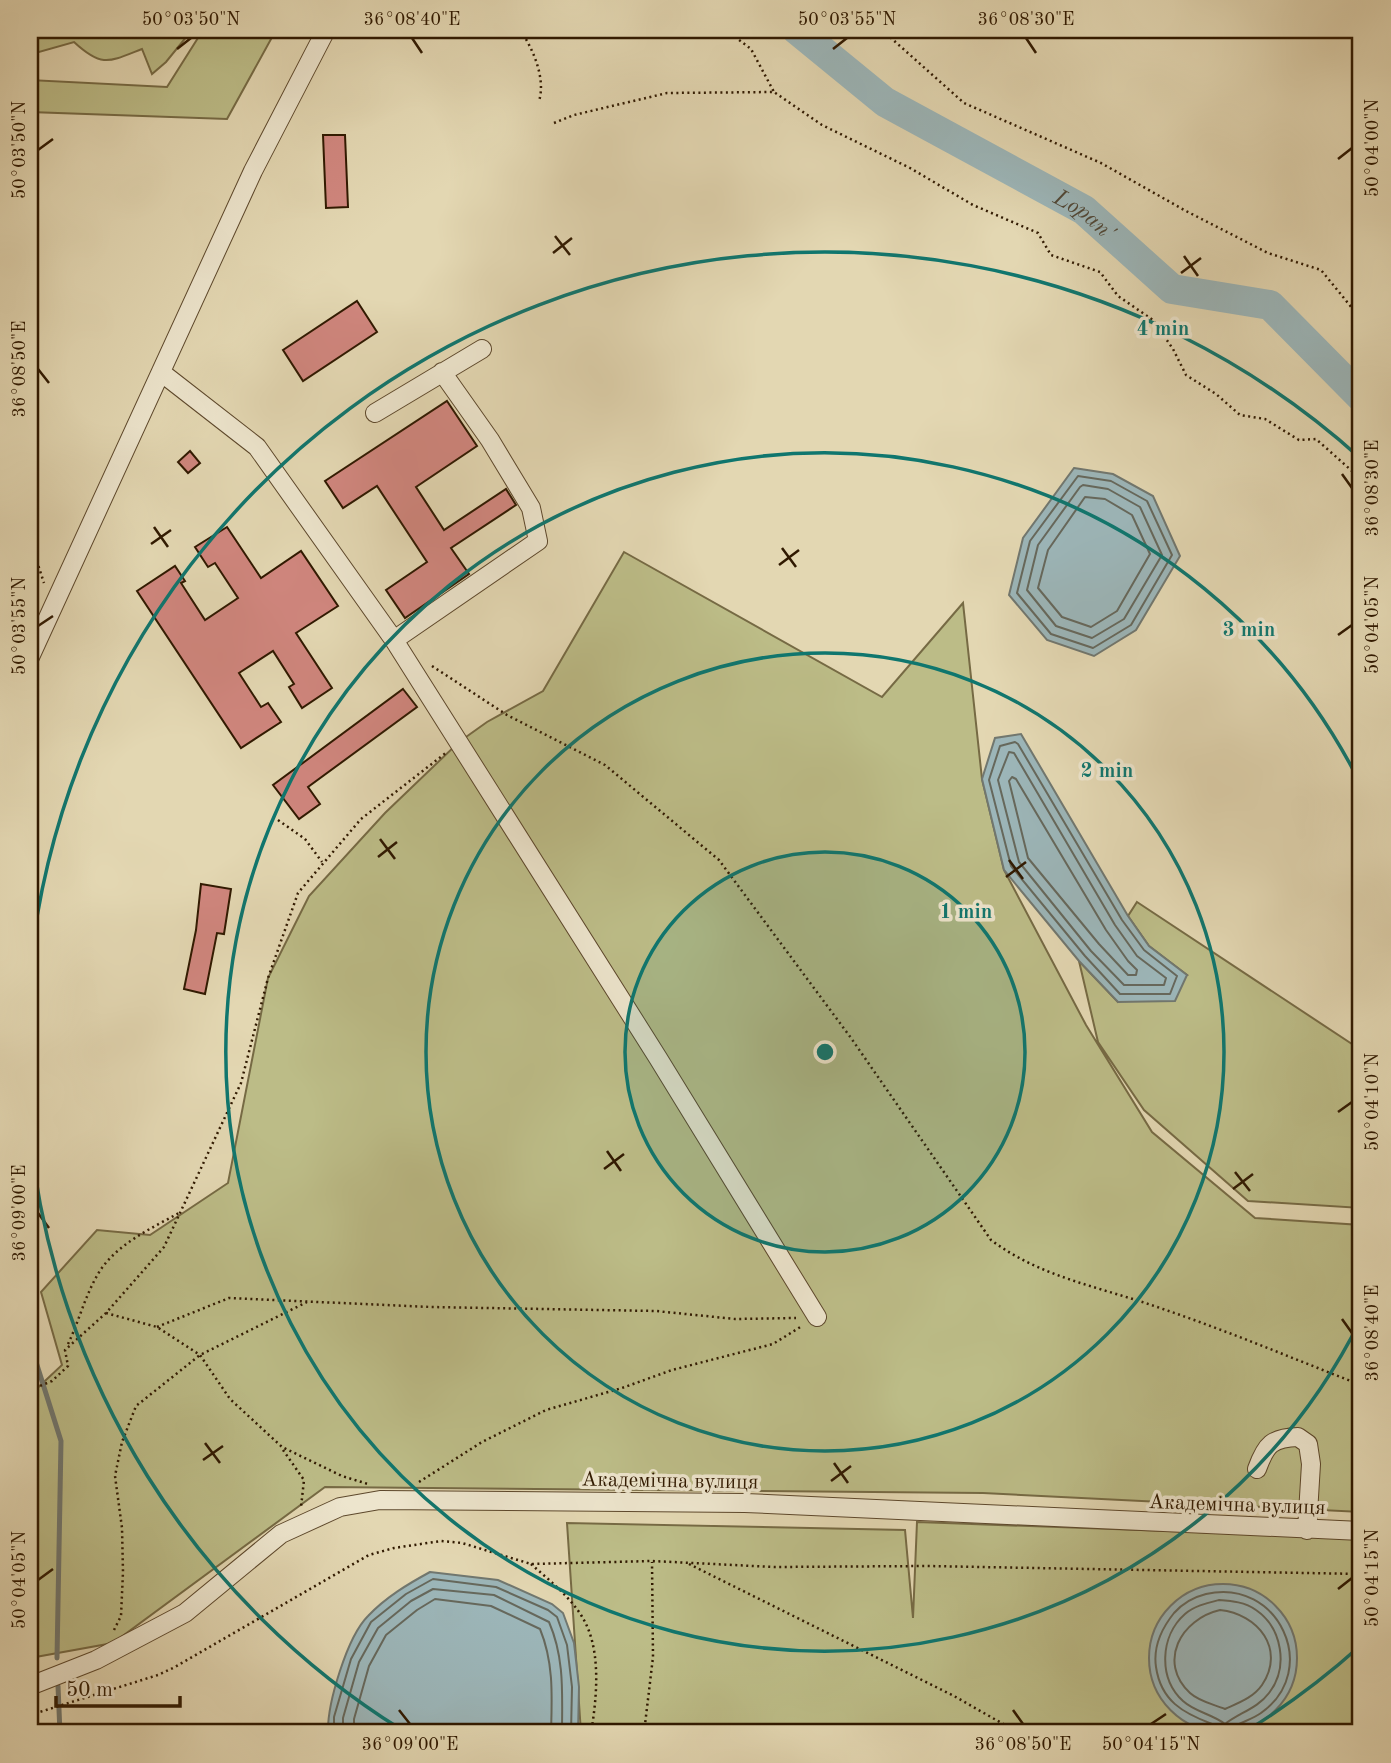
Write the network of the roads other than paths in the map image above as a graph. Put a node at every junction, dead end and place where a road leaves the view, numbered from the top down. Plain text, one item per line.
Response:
1 (326, 30) edge
2 (482, 349) dead end
3 (442, 372) junction
4 (162, 373) junction
5 (375, 413) dead end
6 (394, 640) junction
7 (30, 657) edge
8 (817, 1317) road end
9 (1257, 1469) dead end
10 (1307, 1530) junction
11 (1361, 1531) edge
12 (30, 1686) edge

1 - 4 street
2 - 3 street
3 - 5 street
3 - 6 street
4 - 6 street
4 - 7 street
6 - 8 street
9 - 10 street
10 - 11 street, Академічна вулиця
10 - 12 street, Академічна вулиця

